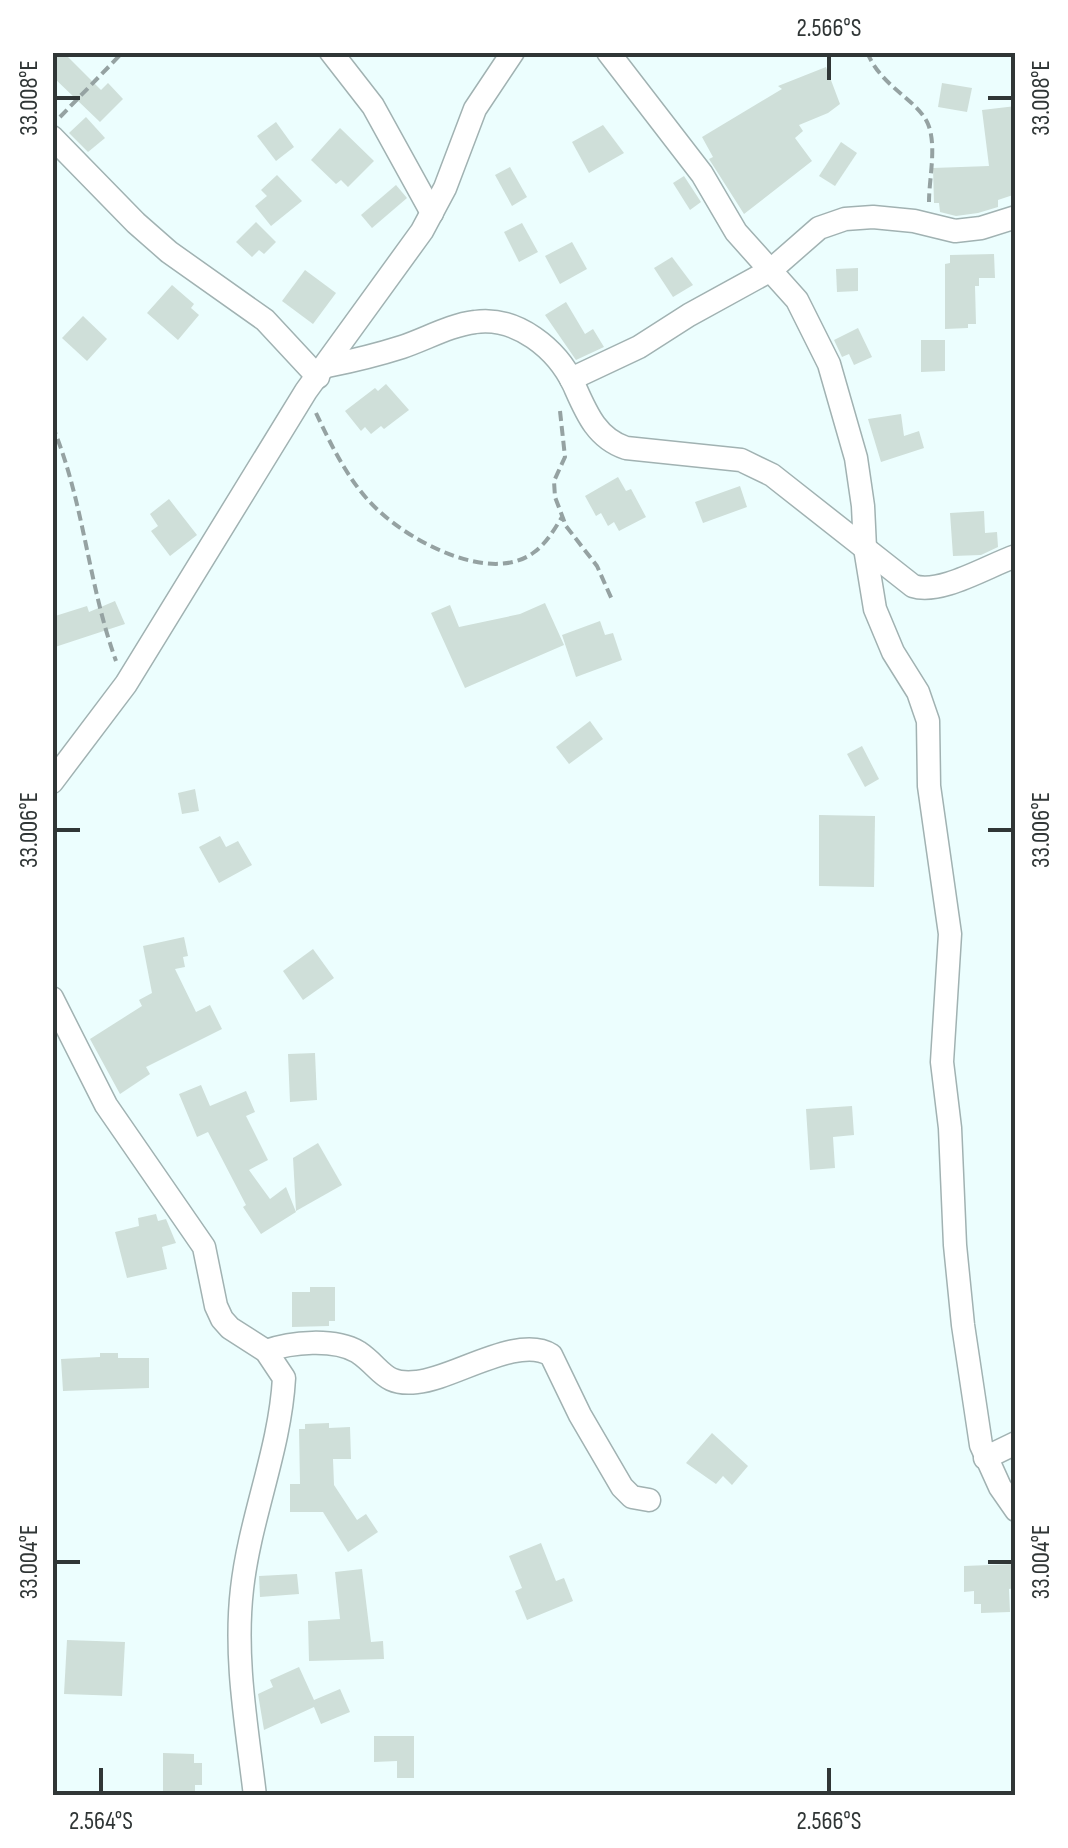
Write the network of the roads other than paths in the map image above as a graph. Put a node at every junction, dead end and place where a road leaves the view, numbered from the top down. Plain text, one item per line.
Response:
1 (331, 52) edge
2 (513, 52) edge
3 (608, 52) edge
4 (52, 136) edge
5 (432, 213) junction
6 (1016, 217) edge
7 (771, 270) junction
8 (317, 378) junction
9 (571, 378) junction
10 (864, 548) junction
11 (1016, 556) edge
12 (52, 782) edge
13 (52, 998) edge
14 (266, 1351) junction
15 (1016, 1443) edge
16 (985, 1458) junction
17 (649, 1500) dead end
18 (1016, 1510) edge
19 (255, 1796) edge

1 - 5 street
2 - 5 street
3 - 7 street
4 - 8 street
5 - 8 street
6 - 7 street
7 - 9 street
7 - 10 street
8 - 9 street
8 - 12 street
9 - 10 street
10 - 11 street
10 - 16 street
13 - 14 street
14 - 17 street
14 - 19 street
15 - 16 street
16 - 18 street

